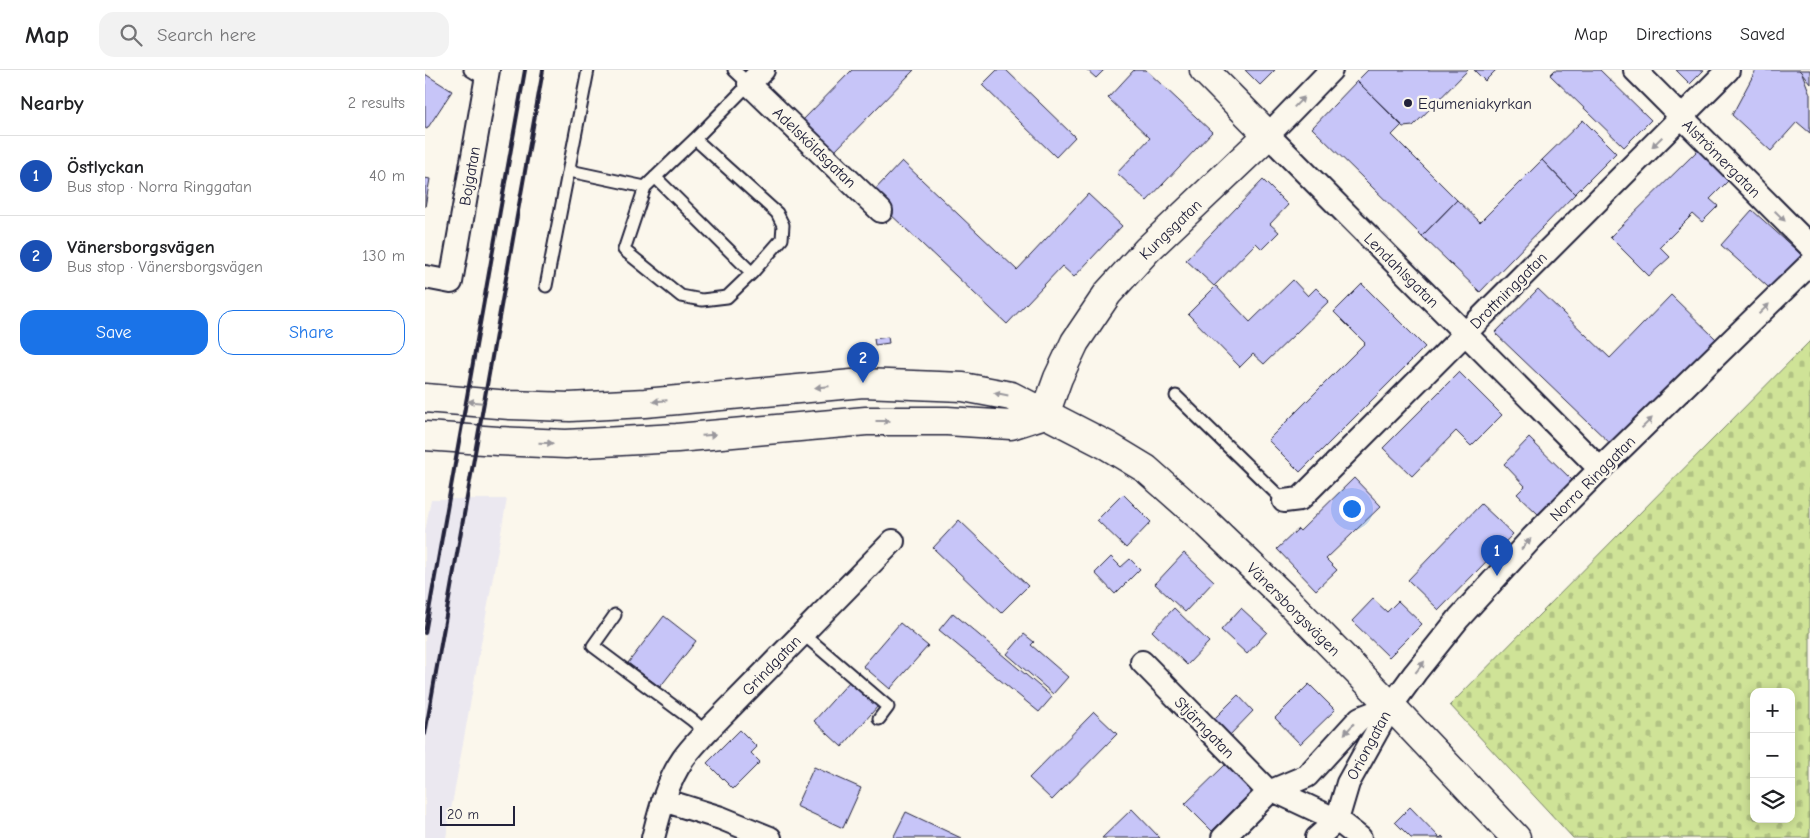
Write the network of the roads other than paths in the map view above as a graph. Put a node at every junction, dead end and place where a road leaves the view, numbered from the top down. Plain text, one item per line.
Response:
1 (588, 70) edge
2 (1204, 70) edge
3 (1331, 70) edge
4 (1635, 70) edge
5 (1728, 70) edge
6 (482, 74) edge
7 (749, 75) edge
8 (1681, 118) junction
9 (1268, 135) junction
10 (695, 140) junction
11 (570, 171) junction
12 (655, 177) junction
13 (645, 187) junction
14 (881, 211) dead end
15 (1810, 246) edge
16 (1810, 264) edge
17 (752, 273) junction
18 (425, 277) edge
19 (546, 286) dead end
20 (1465, 334) junction
21 (1176, 396) dead end
22 (425, 398) edge
23 (1045, 414) junction
24 (425, 436) edge
25 (1600, 469) junction
26 (1284, 501) joint
27 (893, 541) dead end
28 (615, 616) dead end
29 (802, 633) junction
30 (1142, 662) dead end
31 (1391, 706) junction
32 (879, 719) dead end
33 (706, 732) junction
34 (1271, 791) junction
35 (663, 800) junction
36 (1337, 820) junction
37 (653, 838) edge
38 (770, 838) edge
39 (1223, 838) edge
40 (1317, 838) edge
41 (1360, 838) edge
42 (1515, 838) edge

1 - 11 lane
2 - 9 main road, Lendahlsgatan
9 -> 3 street, Kungsgatan
4 - 8 street, Alströmergatan
5 - 8 street, Drottninggatan
6 - 18 street, Bojgatan
7 - 10 lane
7 - 14 street, Adelsköldsgatan
8 -> 15 street, Alströmergatan
8 -> 20 street, Drottninggatan
9 - 20 street, Lendahlsgatan
9 - 23 main road, Kungsgatan
10 - 12 lane
10 - 17 lane
11 - 13 lane
11 - 19 lane
12 - 13 lane
12 - 17 lane
13 - 17 lane
25 -> 16 street, Norra Ringgatan
20 - 25 street, Lendahlsgatan
20 - 26 street, Drottninggatan
21 - 26 lane
23 -> 22 main road, Vänersborgsvägen
24 -> 23 main road
23 - 31 main road, Vänersborgsvägen
31 -> 25 street, Norra Ringgatan
27 - 29 street, Grindgatan
28 - 33 lane
29 - 32 lane
29 - 33 street, Grindgatan
30 - 34 street, Stjärngatan
31 -> 34 street, Oriongatan
31 - 36 street, Oriongatan
31 - 42 main road, Vänersborgsvägen
33 - 35 street, Grindgatan
34 - 36 street
34 - 39 street, Oriongatan
35 - 37 street, Grindgatan
35 - 38 street
36 - 40 street
36 - 41 street

